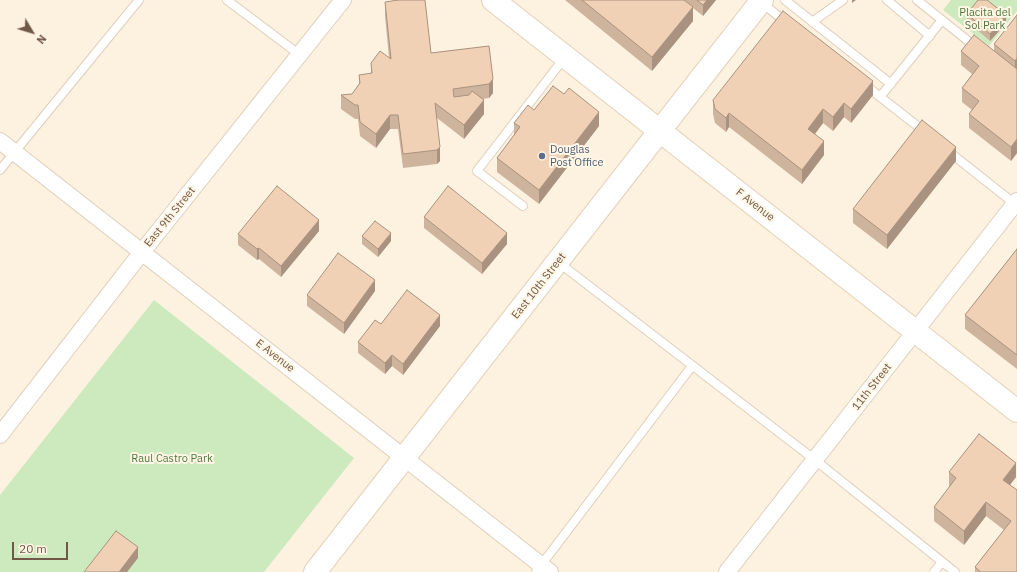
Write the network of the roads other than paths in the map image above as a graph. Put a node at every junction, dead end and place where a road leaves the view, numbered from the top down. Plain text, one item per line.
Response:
1 (138, 0) edge
2 (227, 0) edge
3 (343, 0) edge
4 (493, 0) edge
5 (785, 0) edge
6 (843, 0) edge
7 (887, 0) edge
8 (917, 0) edge
9 (761, 1) edge
10 (835, 3) edge
11 (942, 20) junction
12 (812, 22) junction
13 (797, 31) edge
14 (930, 36) junction
15 (300, 55) junction
16 (986, 55) edge
17 (565, 56) junction
18 (856, 78) edge
19 (891, 84) junction
20 (880, 97) junction
21 (660, 131) junction
22 (929, 136) edge
23 (0, 141) edge
24 (942, 145) edge
25 (14, 152) junction
26 (0, 170) edge
27 (1016, 202) edge
28 (523, 206) dead end
29 (142, 252) junction
30 (558, 262) junction
31 (916, 331) junction
32 (692, 366) junction
33 (1017, 411) edge
34 (0, 435) edge
35 (404, 458) junction
36 (814, 460) junction
37 (942, 562) junction
38 (542, 570) edge
39 (315, 572) edge
40 (727, 572) edge
41 (934, 572) edge
42 (955, 572) edge

1 - 25 lane
2 - 15 lane
3 - 15 street, East 9th Street
4 - 17 main road, F Avenue
5 - 12 lane
6 - 10 lane
7 - 14 lane
8 - 11 lane
9 - 13 lane
9 - 21 main road, East 10th Street
10 - 12 lane
11 - 14 lane
11 - 16 lane
12 - 19 lane
14 - 19 lane
15 - 29 street, East 9th Street
17 - 21 main road, F Avenue
17 - 28 lane
18 - 20 lane
19 - 20 lane
20 - 22 lane
21 - 30 main road, East 10th Street
21 - 31 main road, F Avenue
23 - 25 street, E Avenue
24 - 27 lane
25 - 26 lane
25 - 29 street, E Avenue
27 - 31 street, 11th Street
29 - 34 street, East 9th Street
29 - 35 street, E Avenue
30 - 32 lane
30 - 35 main road, East 10th Street
31 - 33 main road, F Avenue
31 - 36 street, 11th Street
32 - 36 lane
32 - 38 lane
35 - 38 street, E Avenue
35 - 39 main road, East 10th Street
36 - 37 lane
36 - 40 street, 11th Street
37 - 41 lane
37 - 42 lane

